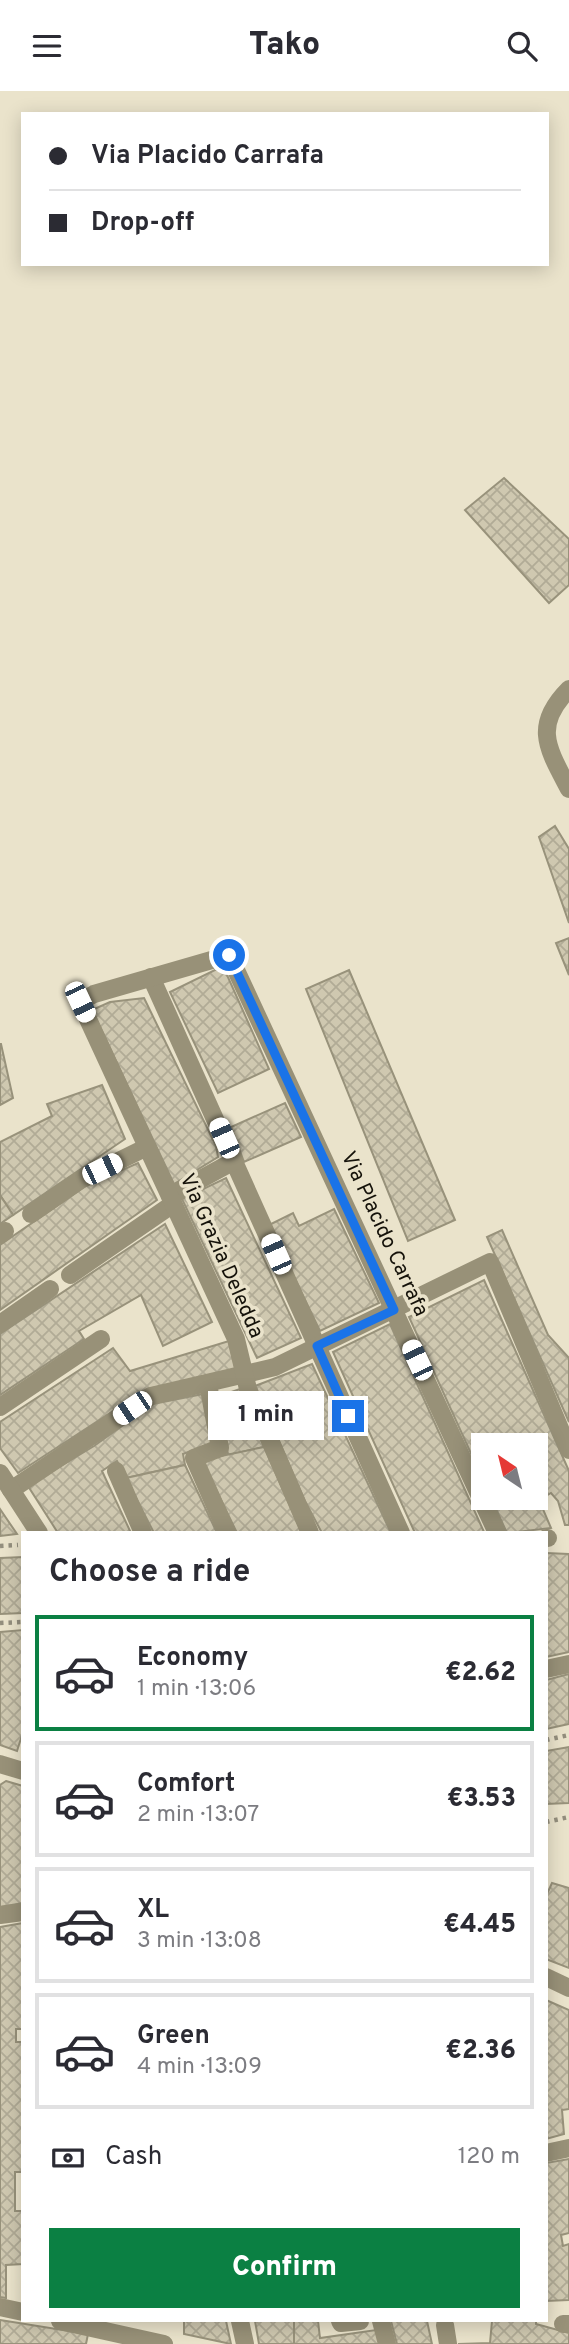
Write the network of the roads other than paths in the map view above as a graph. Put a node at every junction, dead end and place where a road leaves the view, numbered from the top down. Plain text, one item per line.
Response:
1 (569, 689) edge
2 (569, 789) edge
3 (151, 977) junction
4 (147, 1147) junction
5 (234, 1161) junction
6 (171, 1200) junction
7 (31, 1214) dead end
8 (70, 1275) dead end
9 (50, 1289) dead end
10 (394, 1310) junction
11 (0, 1324) edge
12 (101, 1339) dead end
13 (317, 1346) junction
14 (244, 1376) junction
15 (208, 1384) junction
16 (0, 1408) edge
17 (569, 1450) edge
18 (116, 1471) dead end
19 (0, 1473) edge
20 (11, 1490) junction
21 (38, 1531) edge
22 (142, 1531) edge
23 (226, 1531) edge
24 (309, 1531) edge
25 (400, 1531) edge
26 (496, 1531) edge
27 (569, 1664) edge
28 (548, 1669) edge
29 (0, 1764) edge
30 (21, 1770) edge
31 (21, 1912) edge
32 (0, 1915) edge
33 (548, 1978) edge
34 (569, 1988) edge
35 (569, 2148) edge
36 (548, 2153) edge
37 (0, 2307) edge
38 (21, 2312) edge
39 (64, 2322) edge
40 (240, 2322) edge
41 (382, 2322) edge
42 (445, 2325) dead end
43 (100, 2331) edge
44 (164, 2344) edge
45 (245, 2344) edge
46 (387, 2344) edge
47 (448, 2344) edge

1 - 2 street
3 - 4 street, Via Grazia Deledda
3 - 5 street
3 - 10 street, Via Placido Carrafa
4 - 6 street, Via Grazia Deledda
4 - 7 street
5 - 6 street
5 - 13 street
6 - 8 street
6 - 14 street, Via Grazia Deledda
9 - 11 street
10 - 13 street
10 - 17 street
10 - 26 street, Via Placido Carrafa
12 - 16 street
13 - 14 street
13 - 25 street
14 - 15 street
14 - 24 street, Via Grazia Deledda
15 - 20 street
15 - 23 street
18 - 22 street
19 - 20 street
20 - 21 street
27 - 28 street
29 - 30 street
31 - 32 street
33 - 34 street
35 - 36 street
37 - 38 street
39 - 43 street
40 - 45 street
41 - 46 street
42 - 47 street
43 - 44 street

